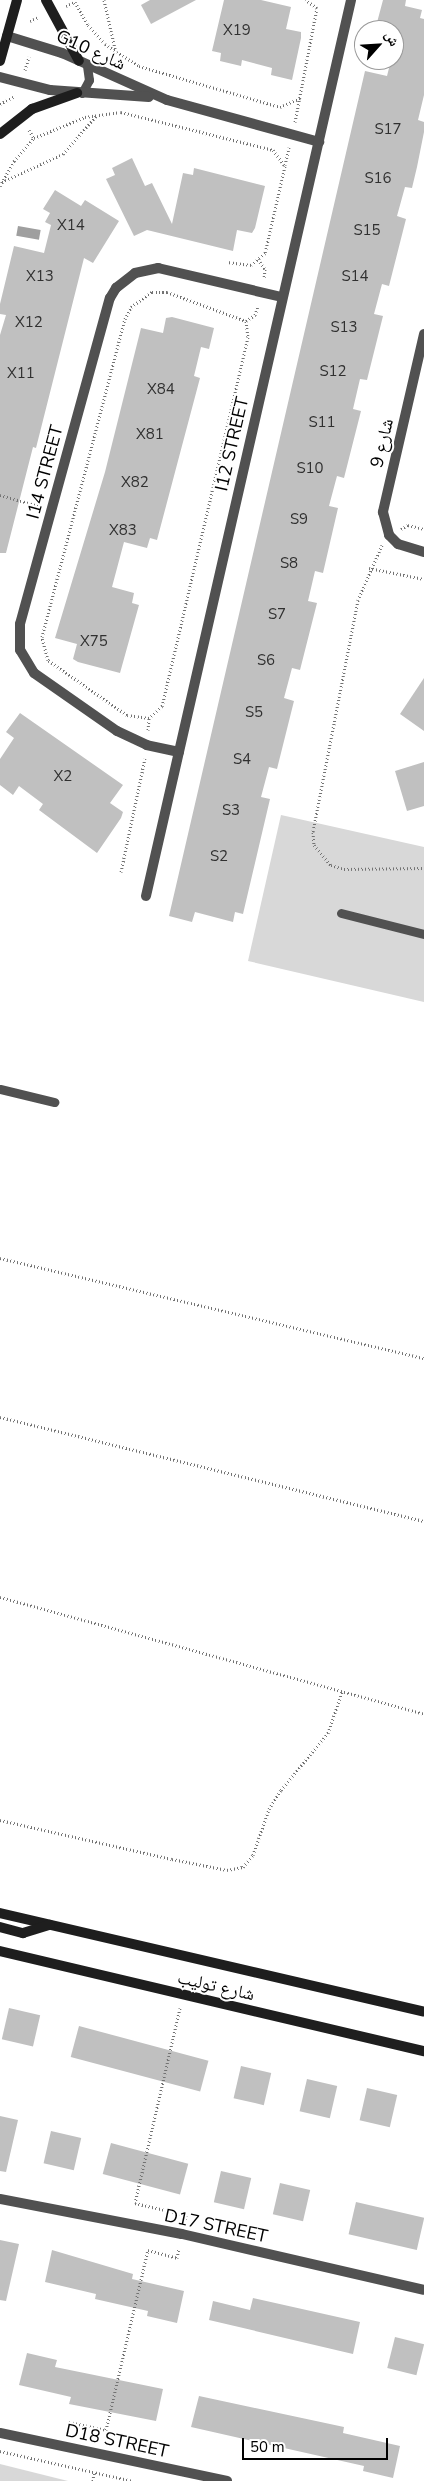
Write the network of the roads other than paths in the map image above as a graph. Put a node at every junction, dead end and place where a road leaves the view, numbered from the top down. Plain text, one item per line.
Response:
1 (17, 0) edge
2 (46, 0) edge
3 (351, 0) edge
4 (3, 35) edge
5 (0, 61) edge
6 (83, 63) junction
7 (0, 77) edge
8 (79, 93) junction
9 (167, 100) junction
10 (0, 134) edge
11 (319, 142) junction
12 (282, 298) junction
13 (424, 334) edge
14 (424, 552) edge
15 (179, 752) junction
16 (146, 896) dead end
17 (341, 913) dead end
18 (424, 934) edge
19 (0, 1089) edge
20 (54, 1102) dead end
21 (0, 1914) edge
22 (50, 1925) junction
23 (0, 1927) edge
24 (0, 1951) edge
25 (424, 2012) edge
26 (424, 2050) edge
27 (0, 2199) edge
28 (424, 2290) edge
29 (0, 2433) edge
30 (227, 2481) edge

1 - 4 street
2 - 6 street
3 - 11 street, I12 STREET
4 - 5 street
4 - 6 street, G10 شارع
6 - 8 lane
6 - 9 street, G10 شارع
7 - 8 street, G10 شارع
8 - 9 street, G10 شارع
8 - 10 street
9 - 11 street, G10 شارع
11 - 12 street, I12 STREET
12 - 15 street, I12 STREET
12 - 15 street, I14 STREET
13 - 14 street, شارع 9
15 - 16 street, I12 STREET
17 - 18 lane
19 - 20 lane
21 - 22 street, شارع توليب
22 - 23 street
22 - 25 street, شارع توليب
24 - 26 street, شارع توليب
27 - 28 street, D17 STREET
29 - 30 street, D18 STREET

